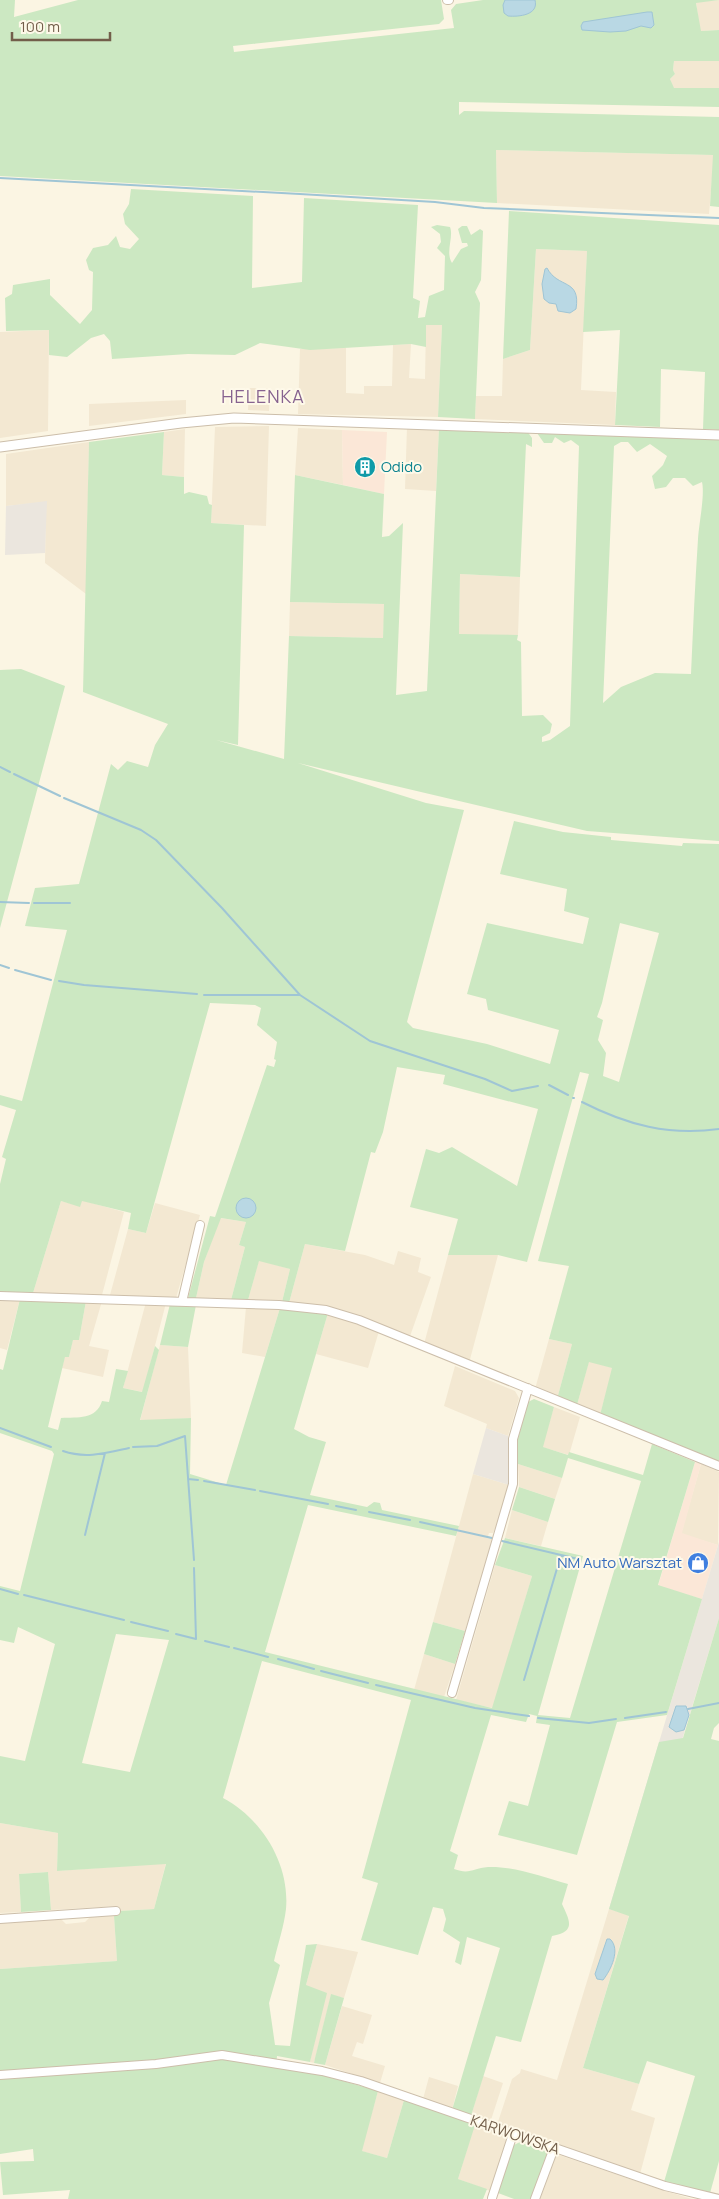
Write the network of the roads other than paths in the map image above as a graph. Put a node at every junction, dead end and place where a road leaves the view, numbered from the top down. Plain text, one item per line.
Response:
1 (719, 435) edge
2 (0, 447) edge
3 (200, 1225) dead end
4 (0, 1296) edge
5 (182, 1302) junction
6 (528, 1388) junction
7 (719, 1466) edge
8 (452, 1693) dead end
9 (116, 1911) dead end
10 (0, 1919) edge
11 (0, 2075) edge
12 (513, 2134) junction
13 (554, 2148) junction
14 (492, 2198) dead end
15 (535, 2199) edge
16 (719, 2199) edge

1 - 2 street
3 - 5 street
4 - 5 street
5 - 6 street
6 - 7 street
6 - 8 street
9 - 10 street
11 - 12 street, KARWOWSKA
12 - 13 street, KARWOWSKA
12 - 14 street
13 - 15 street
13 - 16 street, KARWOWSKA

